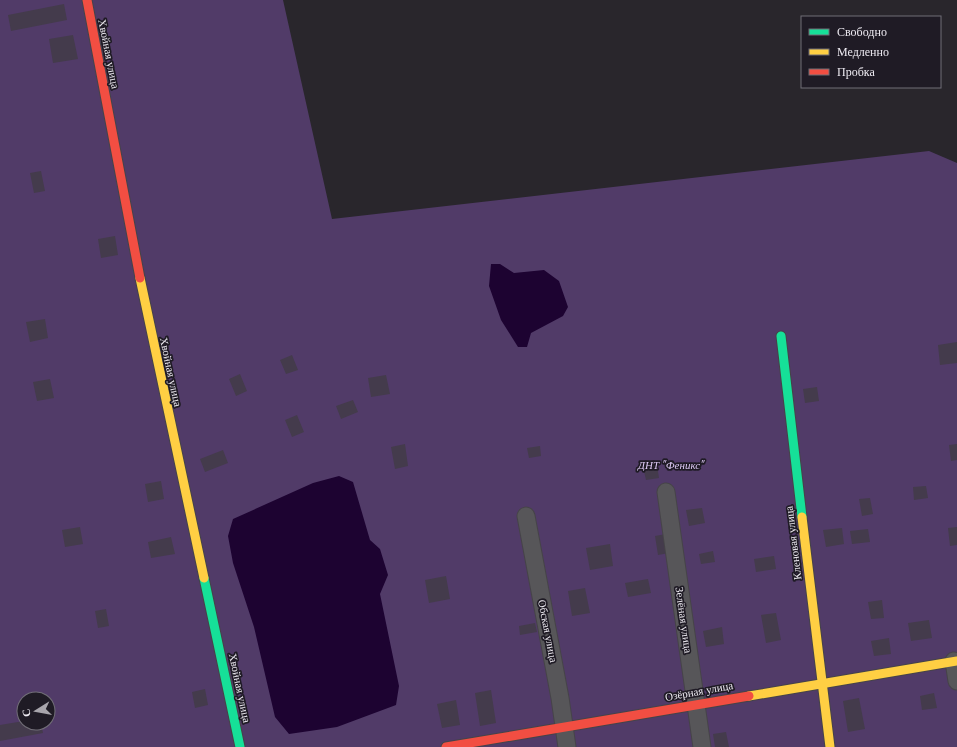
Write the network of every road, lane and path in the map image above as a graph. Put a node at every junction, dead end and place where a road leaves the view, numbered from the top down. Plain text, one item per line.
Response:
1 (87, 0) edge
2 (781, 336) dead end
3 (666, 492) dead end
4 (526, 516) dead end
5 (956, 661) edge
6 (957, 680) edge
7 (821, 683) junction
8 (696, 704) junction
9 (564, 727) junction
10 (240, 747) edge
11 (446, 747) edge
12 (567, 747) edge
13 (702, 747) edge
14 (830, 747) edge

1 - 10 street, Хвойная улица
2 - 7 street, Кленовая улица
3 - 8 street, Зелёная улица
4 - 9 street, Обская улица
5 - 6 street
5 - 7 street, Озёрная улица
7 - 8 street, Озёрная улица
7 - 14 street, Кленовая улица
8 - 9 street, Озёрная улица
8 - 13 street, Зелёная улица
9 - 11 street, Озёрная улица
9 - 12 street, Обская улица

